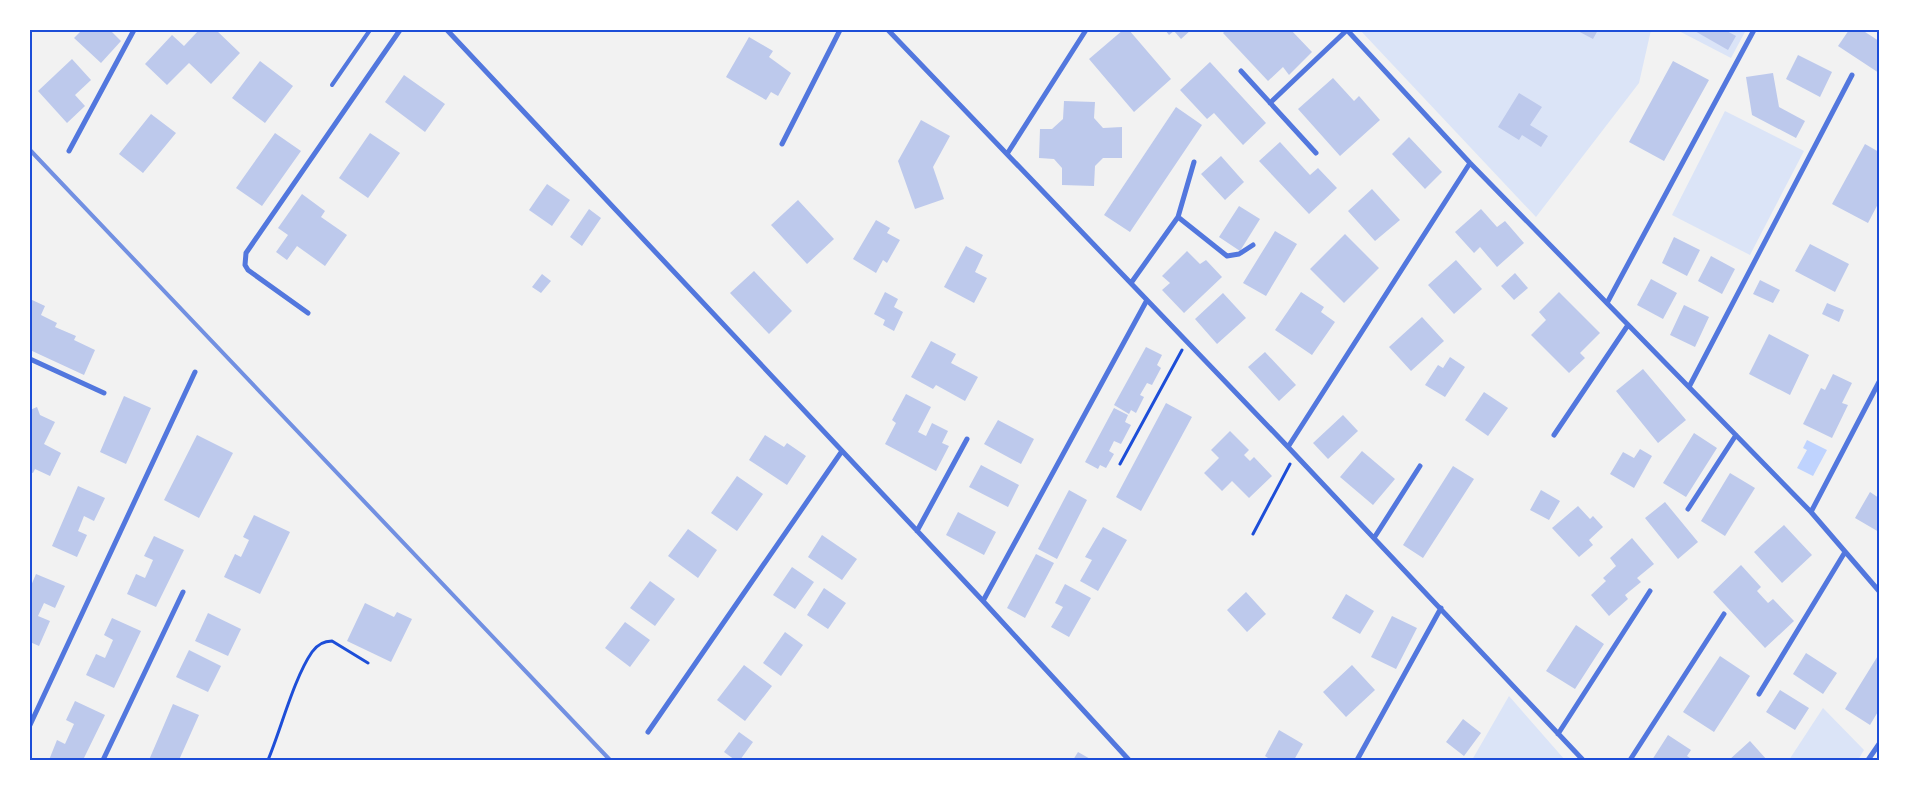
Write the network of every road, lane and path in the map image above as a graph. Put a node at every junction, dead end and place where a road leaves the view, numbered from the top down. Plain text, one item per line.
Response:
1 (134, 30) edge
2 (370, 30) edge
3 (400, 30) edge
4 (447, 30) edge
5 (840, 30) edge
6 (888, 30) edge
7 (1086, 30) edge
8 (1347, 30) edge
9 (1754, 30) edge
10 (1241, 71) dead end
11 (1852, 75) dead end
12 (332, 85) dead end
13 (1270, 103) junction
14 (782, 144) dead end
15 (68, 151) dead end
16 (1316, 153) dead end
17 (1007, 154) junction
18 (1194, 162) dead end
19 (1470, 163) junction
20 (1178, 217) junction
21 (1253, 245) dead end
22 (1130, 283) junction
23 (1147, 300) junction
24 (1607, 303) junction
25 (308, 313) dead end
26 (1628, 325) junction
27 (1187, 342) junction
28 (30, 359) edge
29 (195, 372) dead end
30 (1879, 382) edge
31 (1689, 387) junction
32 (104, 393) dead end
33 (1554, 435) dead end
34 (1736, 435) junction
35 (967, 439) dead end
36 (1288, 447) junction
37 (842, 451) junction
38 (1295, 455) junction
39 (1120, 464) dead end
40 (1420, 466) dead end
41 (1688, 509) dead end
42 (1811, 512) junction
43 (917, 531) junction
44 (1253, 534) dead end
45 (1374, 538) junction
46 (1845, 552) junction
47 (1650, 591) dead end
48 (1879, 591) edge
49 (183, 592) dead end
50 (983, 601) junction
51 (1441, 608) junction
52 (1724, 614) dead end
53 (368, 663) dead end
54 (1759, 694) dead end
55 (30, 725) edge
56 (648, 732) dead end
57 (1558, 734) junction
58 (1879, 744) edge
59 (102, 760) edge
60 (268, 760) edge
61 (1128, 760) edge
62 (1357, 760) edge
63 (1583, 760) edge
64 (1630, 760) edge
65 (1868, 760) edge

1 - 15 street
2 - 12 lane
3 - 25 street
4 - 37 street
5 - 14 street
6 - 17 street
7 - 17 street
8 - 13 street
8 - 19 street
9 - 24 street
10 - 13 street
11 - 31 street
13 - 16 street
17 - 22 street
18 - 20 street
19 - 24 street
19 - 36 street
20 - 21 street
20 - 22 street
22 - 23 street
23 - 27 street
23 - 50 street
24 - 26 street
26 - 31 street
26 - 33 street
27 - 36 street
27 - 39 path
28 - 32 street
29 - 55 street
30 - 42 street
31 - 34 street
34 - 41 street
34 - 42 street
35 - 43 street
36 - 38 street
37 - 43 street
37 - 56 street
38 - 44 path
38 - 45 street
40 - 45 street
42 - 46 street
43 - 50 street
45 - 51 street
46 - 48 street
46 - 54 street
47 - 57 street
49 - 59 street
50 - 61 street
51 - 57 street
51 - 62 street
52 - 64 street
53 - 60 path
57 - 63 street
58 - 65 street

